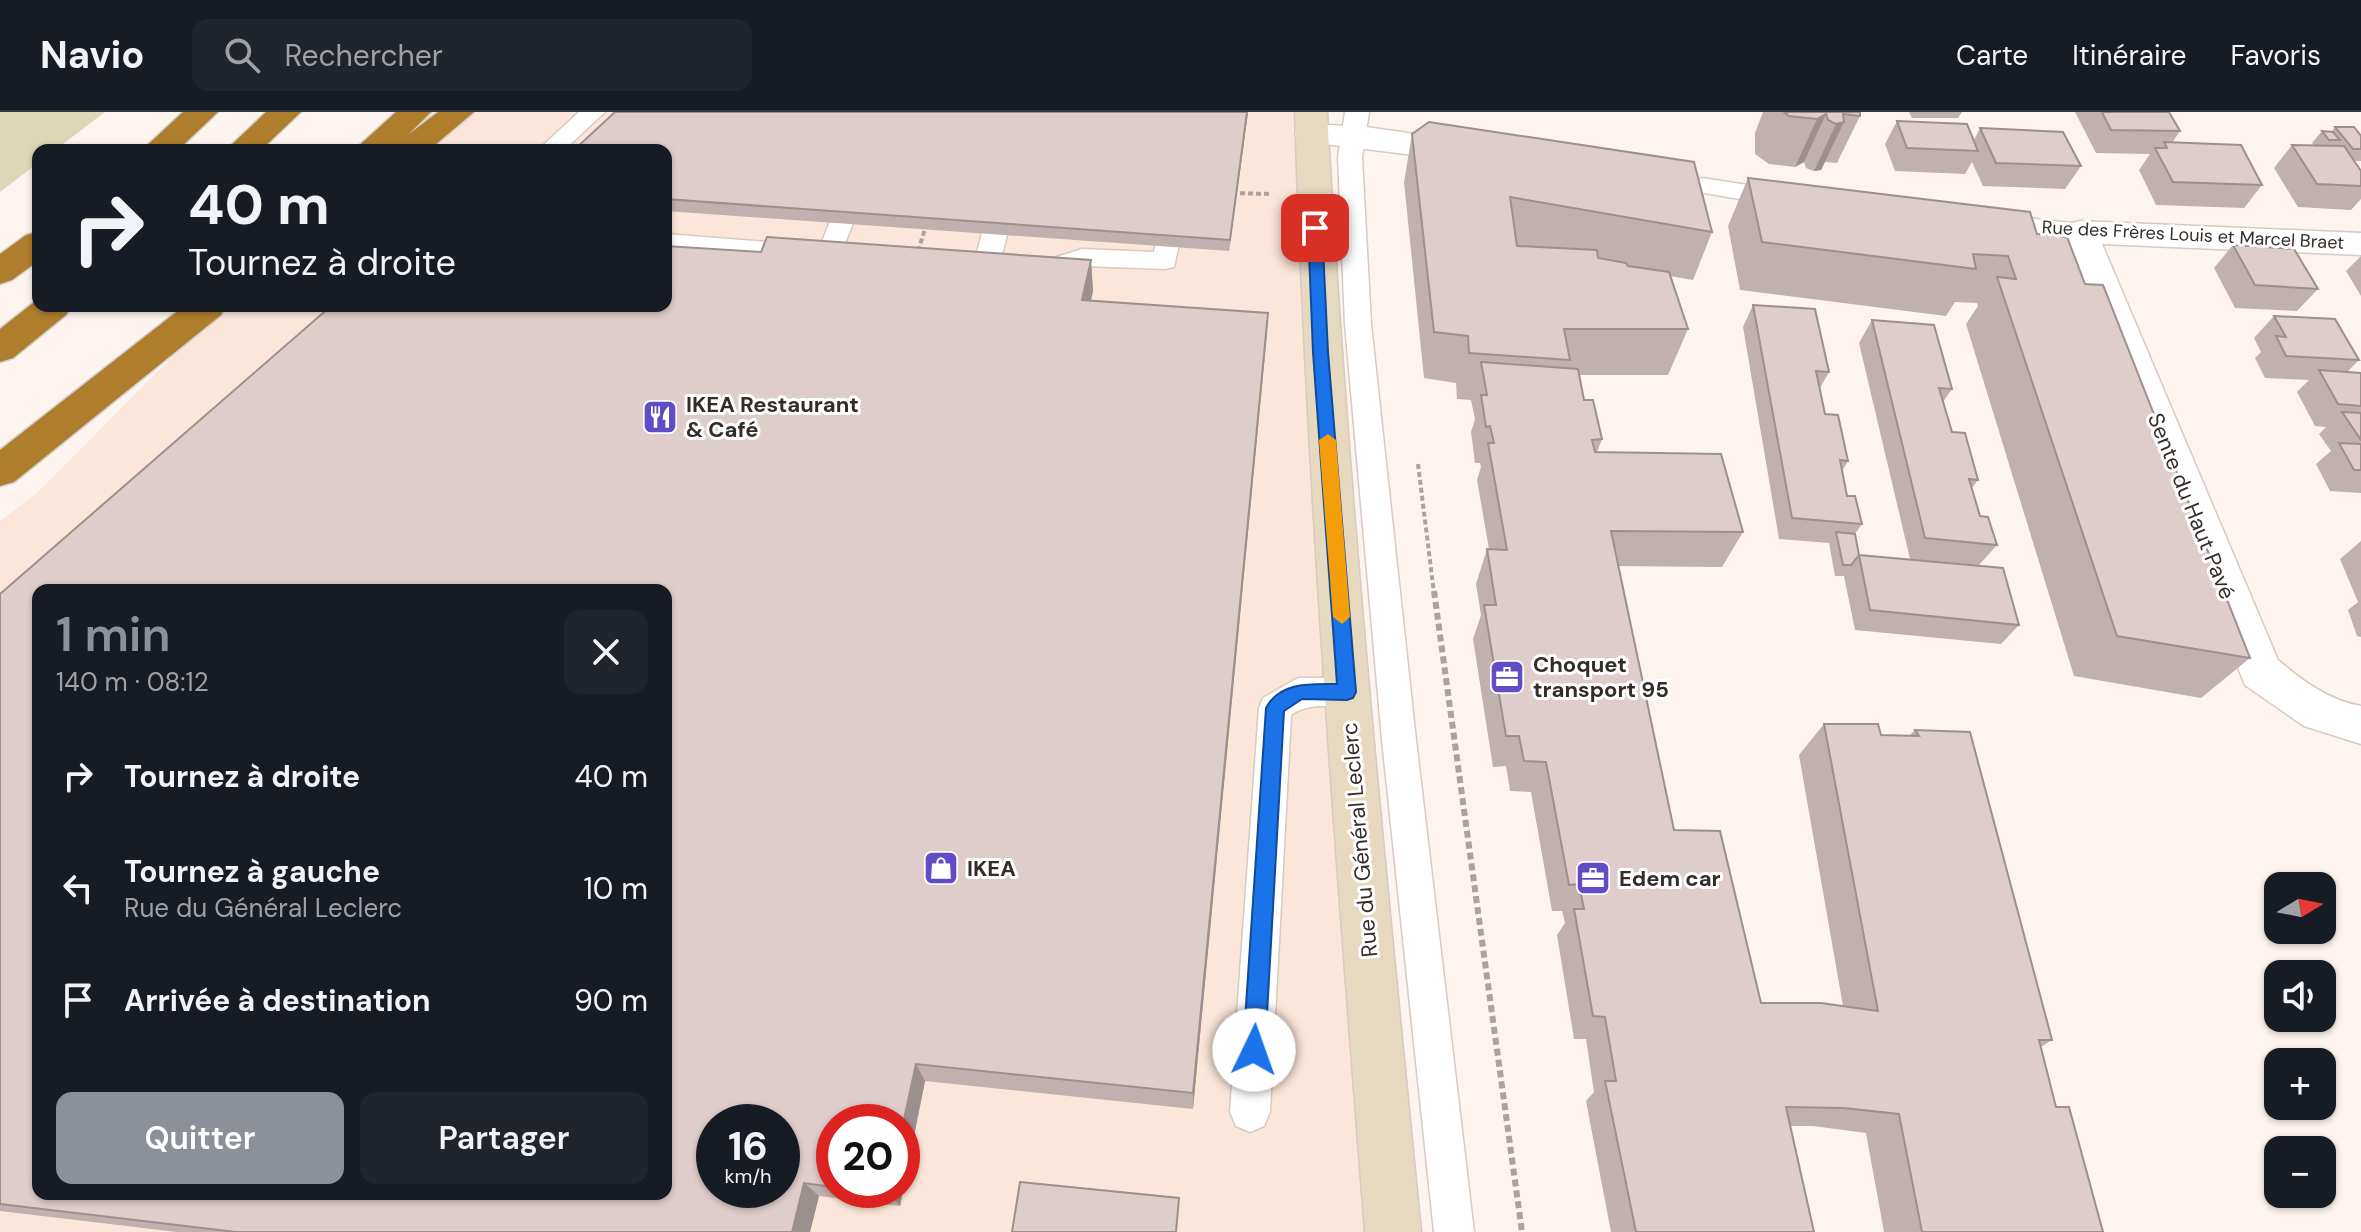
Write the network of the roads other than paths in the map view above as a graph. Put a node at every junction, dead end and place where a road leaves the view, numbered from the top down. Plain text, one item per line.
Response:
1 (202, 112) edge
2 (285, 112) edge
3 (415, 112) edge
4 (458, 112) edge
5 (593, 112) edge
6 (621, 112) edge
7 (885, 112) edge
8 (1026, 112) edge
9 (1311, 123) edge
10 (1355, 124) edge
11 (165, 144) edge
12 (249, 144) edge
13 (377, 144) edge
14 (416, 144) edge
15 (557, 144) edge
16 (586, 144) edge
17 (1500, 156) edge
18 (1686, 184) edge
19 (1810, 202) edge
20 (822, 205) edge
21 (869, 208) edge
22 (979, 214) edge
23 (1026, 217) edge
24 (1966, 219) edge
25 (1151, 225) edge
26 (2080, 232) junction
27 (672, 242) edge
28 (2361, 244) edge
29 (32, 248) edge
30 (829, 255) junction
31 (861, 256) edge
32 (955, 262) edge
33 (987, 263) junction
34 (0, 272) edge
35 (46, 312) edge
36 (179, 312) edge
37 (200, 312) edge
38 (0, 349) edge
39 (0, 469) edge
40 (1347, 692) junction
41 (2361, 725) edge
42 (1250, 1112) dead end
43 (1393, 1232) edge
44 (1454, 1232) edge

1 - 11 highway
2 - 12 highway
3 - 13 highway
4 - 14 highway
5 - 15 lane
6 - 16 lane
7 - 30 lane
8 - 33 lane
9 - 10 street
9 - 40 main road, Rue du Général Leclerc
10 - 17 street
10 - 44 lane
18 - 19 lane
20 - 21 lane
22 - 23 lane
24 - 26 lane, Rue des Frères Louis et Marcel Braet
25 - 33 lane
26 - 28 street, Rue des Frères Louis et Marcel Braet
26 - 41 street, Sente du Haut Pavé
27 - 30 lane
29 - 34 highway
30 - 31 lane
32 - 33 lane
35 - 38 highway
36 - 39 highway
37 - 39 highway
40 - 42 lane
40 - 43 main road, Rue du Général Leclerc

